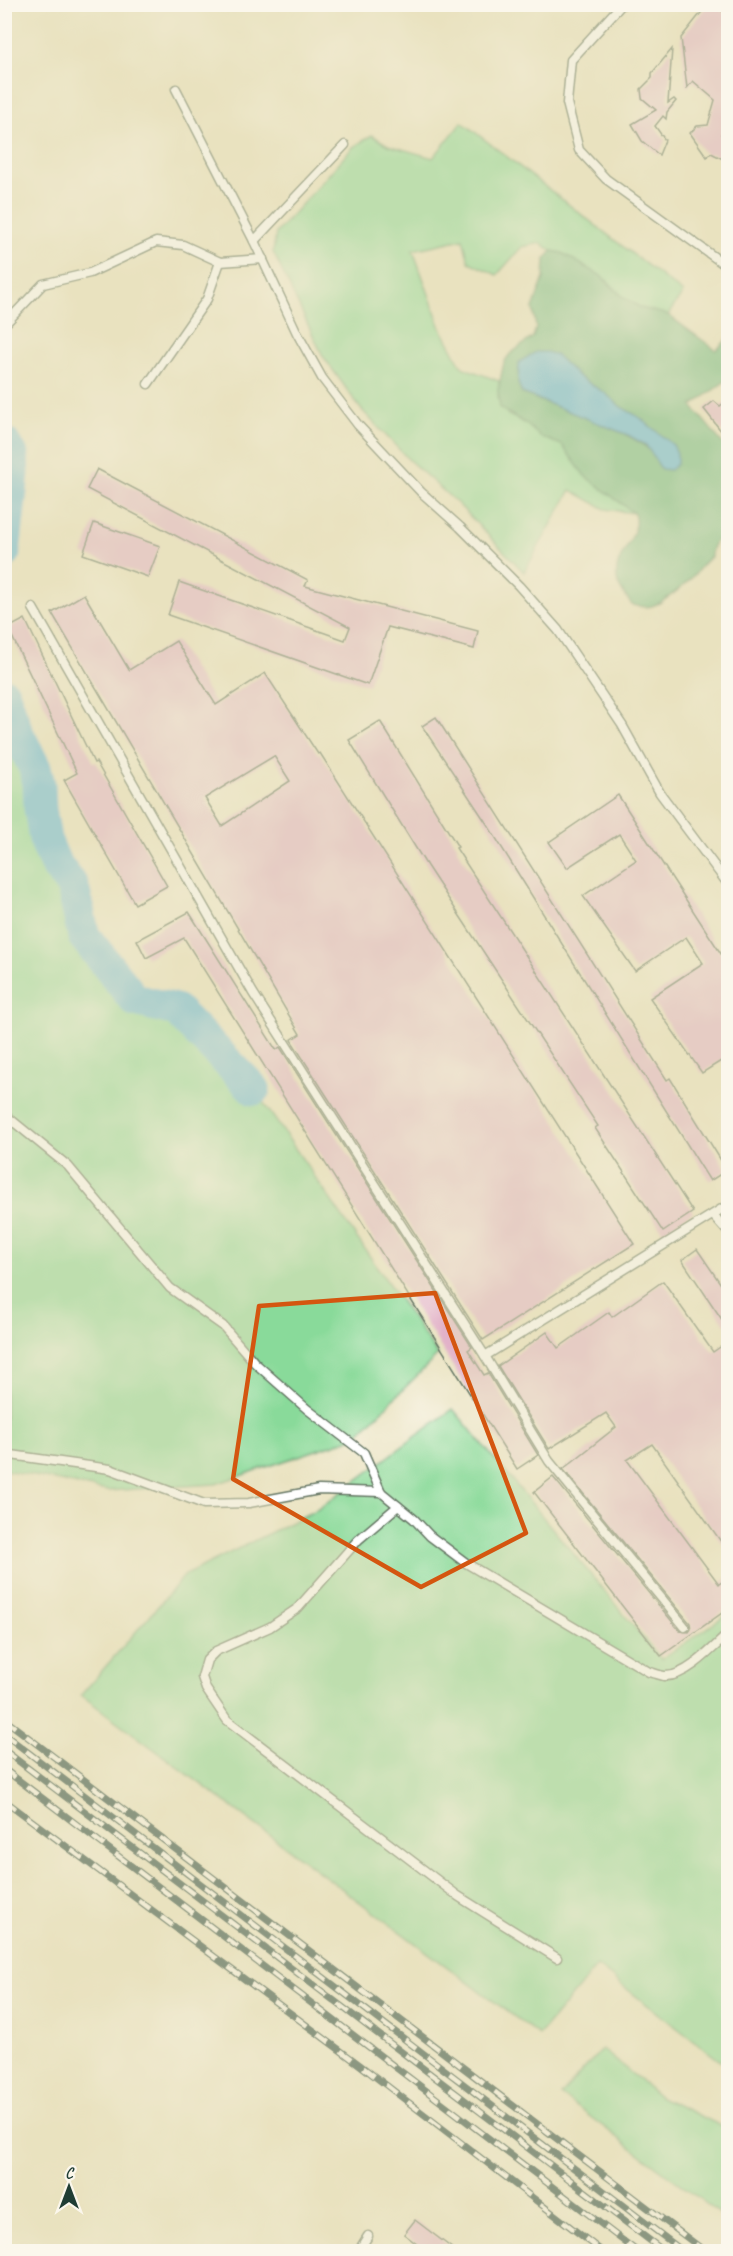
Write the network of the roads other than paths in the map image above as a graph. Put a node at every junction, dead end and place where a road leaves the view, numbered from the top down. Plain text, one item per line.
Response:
1 (622, 4) edge
2 (176, 89) dead end
3 (345, 145) dead end
4 (254, 241) junction
5 (263, 259) junction
6 (220, 262) junction
7 (729, 267) edge
8 (4, 325) edge
9 (148, 384) dead end
10 (33, 608) dead end
11 (729, 884) edge
12 (4, 1114) edge
13 (729, 1205) edge
14 (713, 1215) junction
15 (729, 1232) edge
16 (485, 1356) junction
17 (4, 1454) edge
18 (381, 1492) junction
19 (398, 1506) junction
20 (685, 1627) dead end
21 (729, 1634) edge
22 (556, 1958) dead end
23 (368, 2236) dead end
24 (358, 2252) edge

1 - 7 lane
2 - 4 lane
3 - 4 lane
4 - 5 lane
5 - 6 lane
5 - 11 lane
6 - 8 lane
6 - 9 lane
10 - 16 lane
12 - 18 lane
13 - 14 lane
14 - 15 lane
14 - 16 lane
16 - 20 lane
17 - 18 lane
18 - 19 lane
19 - 21 lane
19 - 22 lane
23 - 24 lane

